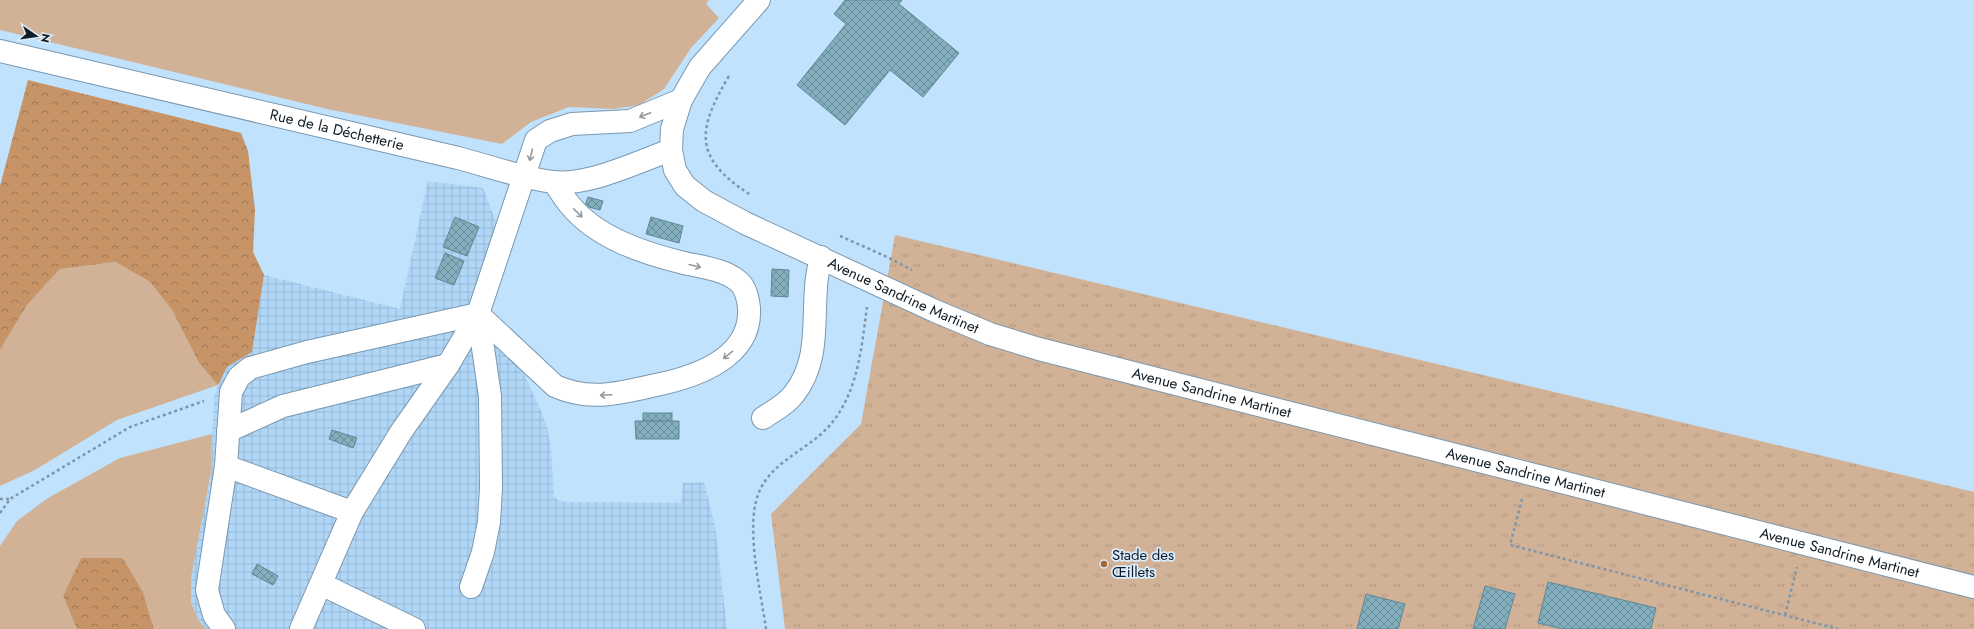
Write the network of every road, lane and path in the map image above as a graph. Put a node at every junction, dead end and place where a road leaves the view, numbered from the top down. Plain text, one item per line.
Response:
1 (759, 0) edge
2 (0, 51) edge
3 (731, 72) dead end
4 (681, 100) junction
5 (671, 150) junction
6 (525, 177) junction
7 (554, 182) junction
8 (753, 196) dead end
9 (836, 235) dead end
10 (821, 257) junction
11 (917, 272) dead end
12 (873, 281) junction
13 (478, 314) junction
14 (448, 365) junction
15 (231, 392) junction
16 (762, 418) dead end
17 (228, 431) junction
18 (226, 466) junction
19 (1523, 495) dead end
20 (0, 499) edge
21 (10, 499) junction
22 (352, 512) junction
23 (0, 513) edge
24 (1802, 544) junction
25 (321, 584) junction
26 (471, 587) dead end
27 (1974, 588) edge
28 (1784, 615) junction
29 (224, 629) edge
30 (302, 629) edge
31 (414, 629) edge
32 (766, 629) edge
33 (1838, 629) edge

1 - 4 street, Avenue Sandrine Martinet
2 - 6 street, Rue de la Déchetterie
3 - 8 path
4 - 5 street, Avenue Sandrine Martinet
4 -> 6 street
5 - 7 street, Rue de la Déchetterie
5 - 10 street, Avenue Sandrine Martinet
6 - 7 street, Rue de la Déchetterie
6 - 13 street
7 -> 13 street
9 - 11 path
10 - 12 street, Avenue Sandrine Martinet
10 - 16 street
12 - 24 street, Avenue Sandrine Martinet
12 - 32 path
13 - 14 street
13 - 15 street
13 - 26 street
14 - 17 street
14 - 22 street
15 - 17 street
15 - 21 path
17 - 18 street
18 - 22 street
18 - 29 street
19 - 28 path
20 - 21 path
21 - 23 path
22 - 25 street
24 - 27 street, Avenue Sandrine Martinet
24 - 28 path
25 - 30 street
25 - 31 street
28 - 33 path

